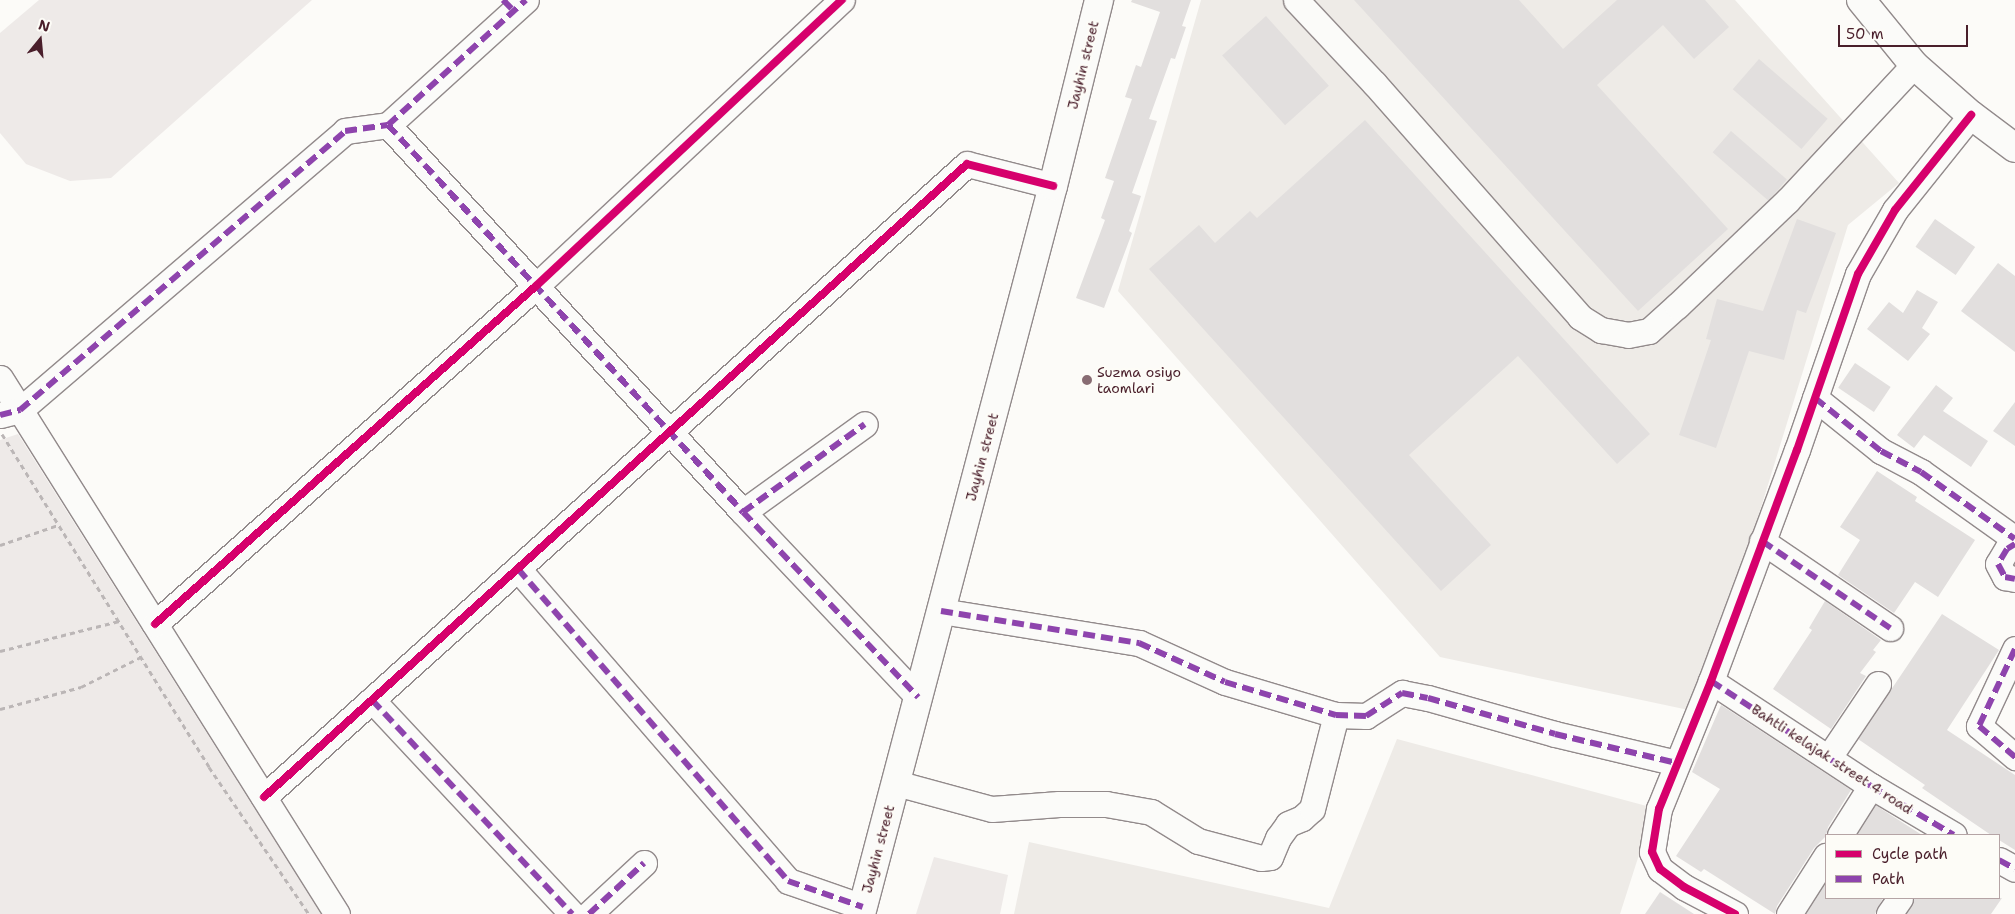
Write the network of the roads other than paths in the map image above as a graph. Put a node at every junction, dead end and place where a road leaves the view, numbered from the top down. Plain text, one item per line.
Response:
1 (842, 0) edge
2 (1099, 0) edge
3 (1296, 0) edge
4 (1860, 0) edge
5 (515, 4) edge
6 (1914, 65) junction
7 (1971, 115) junction
8 (388, 125) junction
9 (2015, 147) edge
10 (1053, 186) junction
11 (536, 286) junction
12 (0, 378) edge
13 (1815, 398) junction
14 (10, 413) edge
15 (865, 424) dead end
16 (670, 433) junction
17 (743, 512) junction
18 (2015, 539) edge
19 (1762, 541) junction
20 (2015, 544) edge
21 (518, 569) junction
22 (2015, 580) edge
23 (941, 611) junction
24 (155, 624) junction
25 (1890, 628) dead end
26 (2015, 649) edge
27 (1711, 681) junction
28 (1878, 684) dead end
29 (918, 697) junction
30 (372, 700) junction
31 (1336, 715) junction
32 (1829, 757) junction
33 (2015, 757) edge
34 (1677, 763) junction
35 (896, 783) junction
36 (1871, 786) junction
37 (264, 798) junction
38 (1946, 833) edge
39 (1841, 834) edge
40 (1825, 858) edge
41 (2000, 861) edge
42 (644, 863) dead end
43 (2015, 869) edge
44 (1899, 899) edge
45 (862, 910) edge
46 (337, 914) edge
47 (572, 914) edge
48 (588, 914) edge
49 (1735, 914) edge
50 (1789, 914) edge
51 (1889, 914) edge

1 - 11 street
2 - 10 main road, Jayhin street
3 - 6 street
4 - 6 main road
5 - 8 street
6 - 7 main road
7 - 9 main road
7 - 13 street
8 - 11 street
8 - 14 street
10 - 16 street
10 - 23 main road, Jayhin street
11 - 16 street
11 - 24 street
12 - 14 street
13 - 18 street
13 - 19 street
14 - 24 street
15 - 17 street
16 - 17 street
16 - 21 street
17 - 29 street
19 - 25 street
19 - 27 street
20 - 22 street
21 - 30 street
21 - 45 street
23 - 29 main road, Jayhin street
23 - 31 street
24 - 37 street
26 - 33 street
27 - 32 street, Bahtli kelajak street 4 road
27 - 34 street
28 - 32 street
29 - 35 main road, Jayhin street
30 - 37 street
30 - 47 street
31 - 34 street
31 - 35 street
32 - 36 street, Bahtli kelajak street 4 road
34 - 49 street
35 - 45 main road, Jayhin street
36 - 38 street, Bahtli kelajak street 4 road
36 - 39 street
37 - 46 street
40 - 50 street
41 - 43 street
42 - 48 street
44 - 51 street

